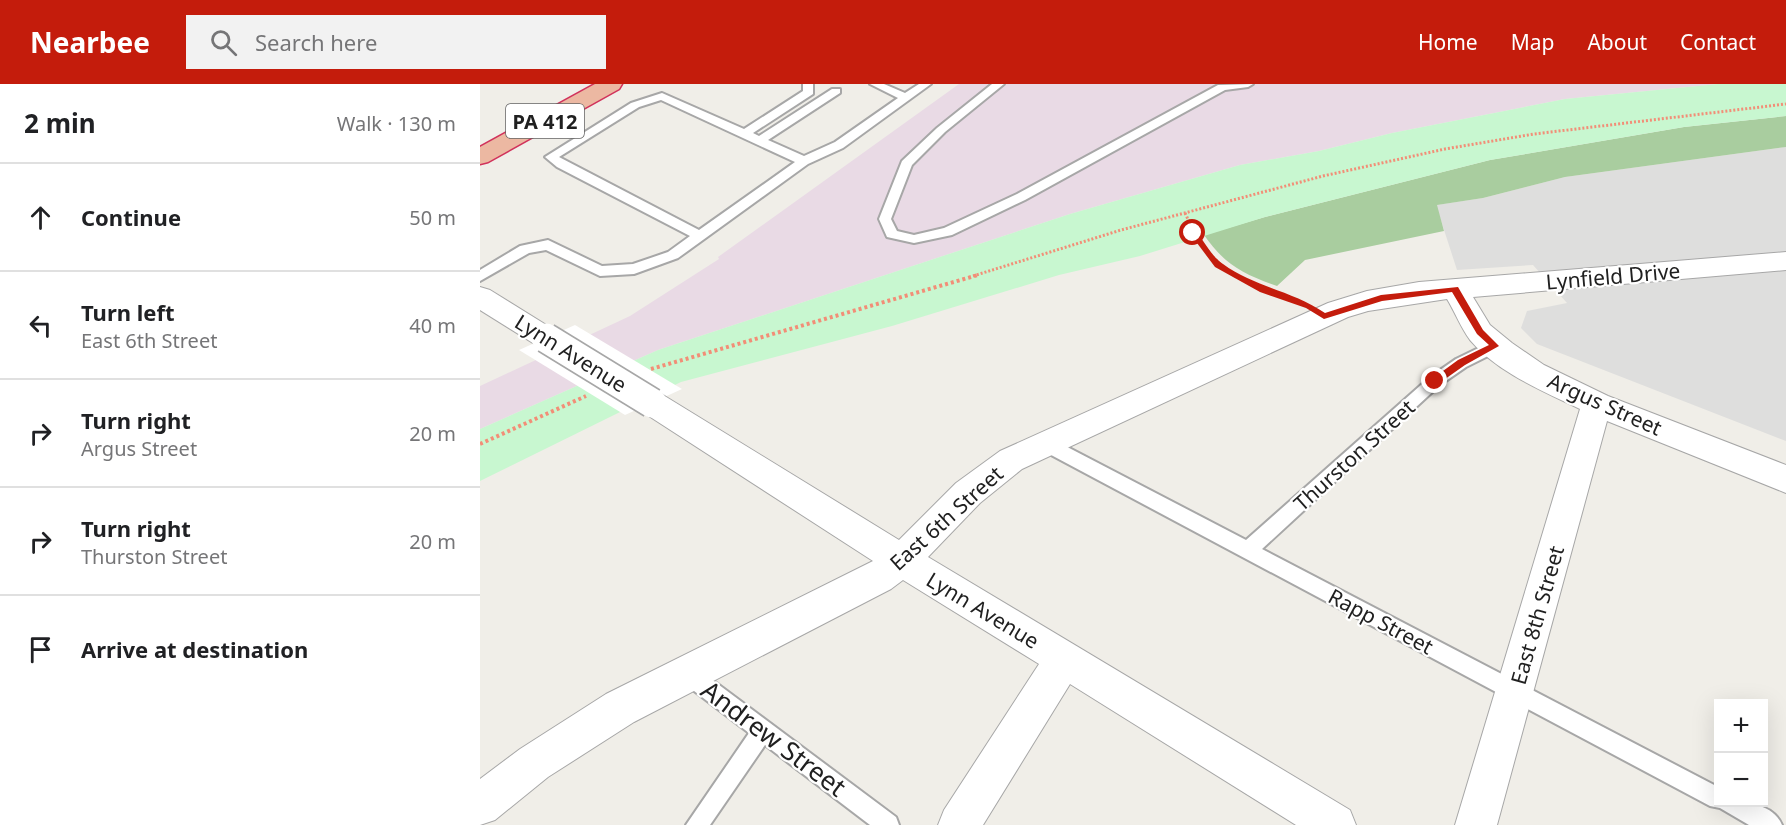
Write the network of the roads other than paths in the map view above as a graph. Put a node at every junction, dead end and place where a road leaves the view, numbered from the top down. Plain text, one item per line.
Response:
1 (569, 84) edge
2 (611, 84) edge
3 (808, 84) edge
4 (875, 84) edge
5 (926, 84) edge
6 (999, 84) edge
7 (1248, 84) edge
8 (653, 85) edge
9 (836, 92) dead end
10 (906, 97) junction
11 (646, 100) junction
12 (746, 133) junction
13 (480, 134) edge
14 (761, 140) junction
15 (480, 157) edge
16 (804, 161) junction
17 (701, 236) junction
18 (1786, 261) edge
19 (480, 276) edge
20 (1447, 290) junction
21 (480, 297) edge
22 (1495, 346) junction
23 (1597, 404) junction
24 (1044, 443) junction
25 (1786, 479) edge
26 (1247, 551) junction
27 (902, 560) junction
28 (1064, 659) junction
29 (688, 674) junction
30 (1515, 691) junction
31 (763, 730) junction
32 (1714, 795) edge
33 (480, 805) edge
34 (1737, 807) edge
35 (697, 825) edge
36 (888, 825) edge
37 (959, 825) edge
38 (1335, 825) edge
39 (1476, 825) edge
40 (1771, 825) edge

1 - 13 highway, PA 412
2 - 15 highway, PA 412
3 - 12 lane
4 - 10 lane
5 - 10 lane
6 - 7 lane
8 - 11 lane
9 - 14 lane
10 - 16 lane
11 - 12 lane
11 - 17 lane
12 - 14 lane
14 - 16 lane
16 - 17 lane
17 - 19 lane
18 - 20 street, Lynfield Drive
20 - 22 street, Argus Street
20 - 24 street, East 6th Street
21 - 27 street, Lynn Avenue, bridge
22 - 23 street, Argus Street
22 - 26 lane, Thurston Street
23 - 25 street, Argus Street
23 - 30 street, East 8th Street
24 - 26 lane, Rapp Street
24 - 27 street, East 6th Street
26 - 30 lane, Rapp Street
27 - 28 street, Lynn Avenue
27 - 29 street, East 6th Street
28 - 37 street
28 - 38 street, Lynn Avenue
29 - 31 lane, Andrew Street
29 - 33 street, East 6th Street
30 - 32 lane, Rapp Street
30 - 39 street, East 8th Street
31 - 35 lane
31 - 36 lane, Andrew Street
34 - 40 lane

